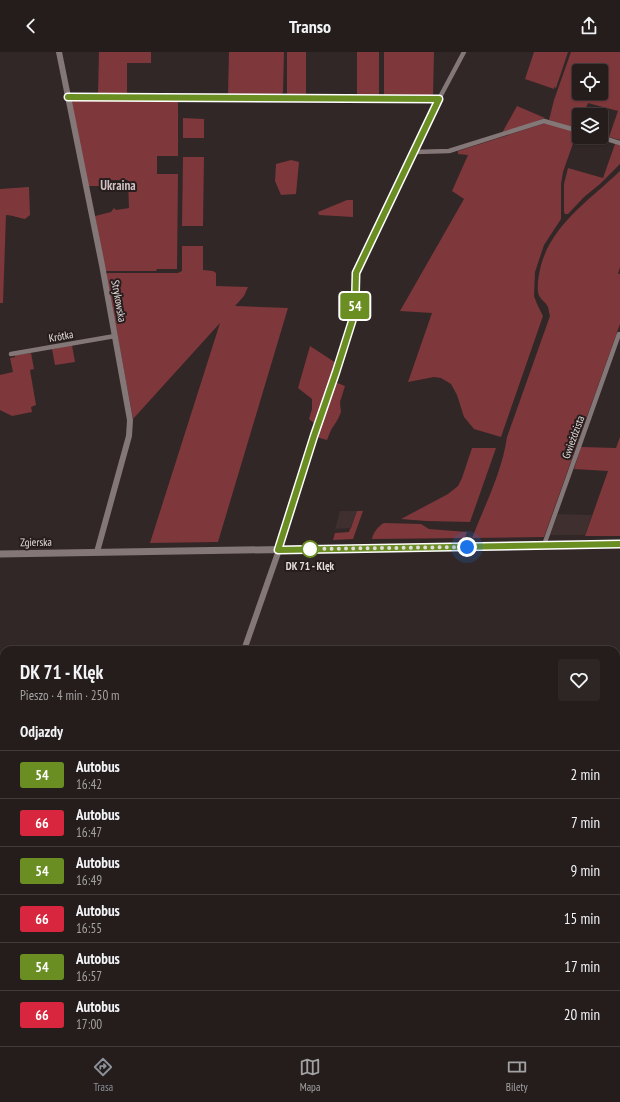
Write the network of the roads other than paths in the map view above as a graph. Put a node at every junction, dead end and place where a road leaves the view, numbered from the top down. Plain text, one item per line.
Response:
1 (59, 52) edge
2 (464, 52) edge
3 (68, 97) junction
4 (439, 99) junction
5 (572, 129) edge
6 (608, 139) edge
7 (620, 143) edge
8 (414, 152) junction
9 (619, 334) dead end
10 (115, 336) junction
11 (11, 354) dead end
12 (620, 544) edge
13 (544, 545) junction
14 (278, 550) junction
15 (97, 552) junction
16 (0, 554) edge
17 (245, 646) edge

1 - 3 street, Strykowska
2 - 4 street
3 - 4 street
3 - 10 street, Strykowska
4 - 8 street
5 - 8 street
6 - 7 street
8 - 14 street
9 - 13 street, Gwieździsta
10 - 11 street, Krótka
10 - 15 street, Strykowska
12 - 13 main road, Zgierska
13 - 14 main road, Zgierska
14 - 15 main road, Zgierska
14 - 17 street
15 - 16 main road, Zgierska

